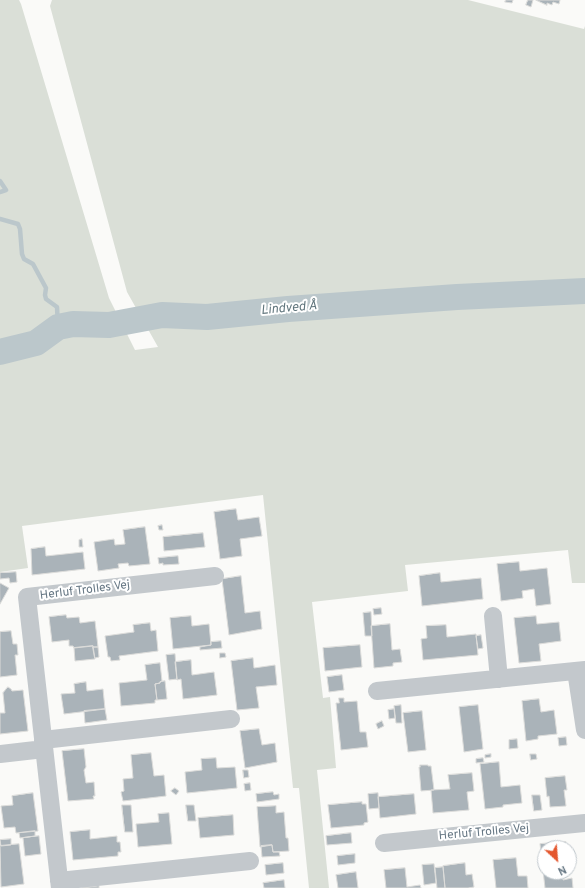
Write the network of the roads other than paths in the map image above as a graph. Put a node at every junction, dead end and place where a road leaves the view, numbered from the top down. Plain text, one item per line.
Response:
1 (215, 576) dead end
2 (493, 616) dead end
3 (580, 671) edge
4 (499, 679) junction
5 (376, 691) dead end
6 (231, 719) dead end
7 (585, 730) edge
8 (44, 745) junction
9 (0, 754) edge
10 (585, 823) edge
11 (384, 843) dead end
12 (250, 861) dead end
13 (59, 884) edge

1 - 8 street, Herluf Trolles Vej
2 - 4 street
3 - 4 street
3 - 7 street
4 - 5 street
6 - 8 street
8 - 9 street
8 - 13 street, Herluf Trolles Vej
10 - 11 street, Herluf Trolles Vej
12 - 13 street, Herluf Trolles Vej

